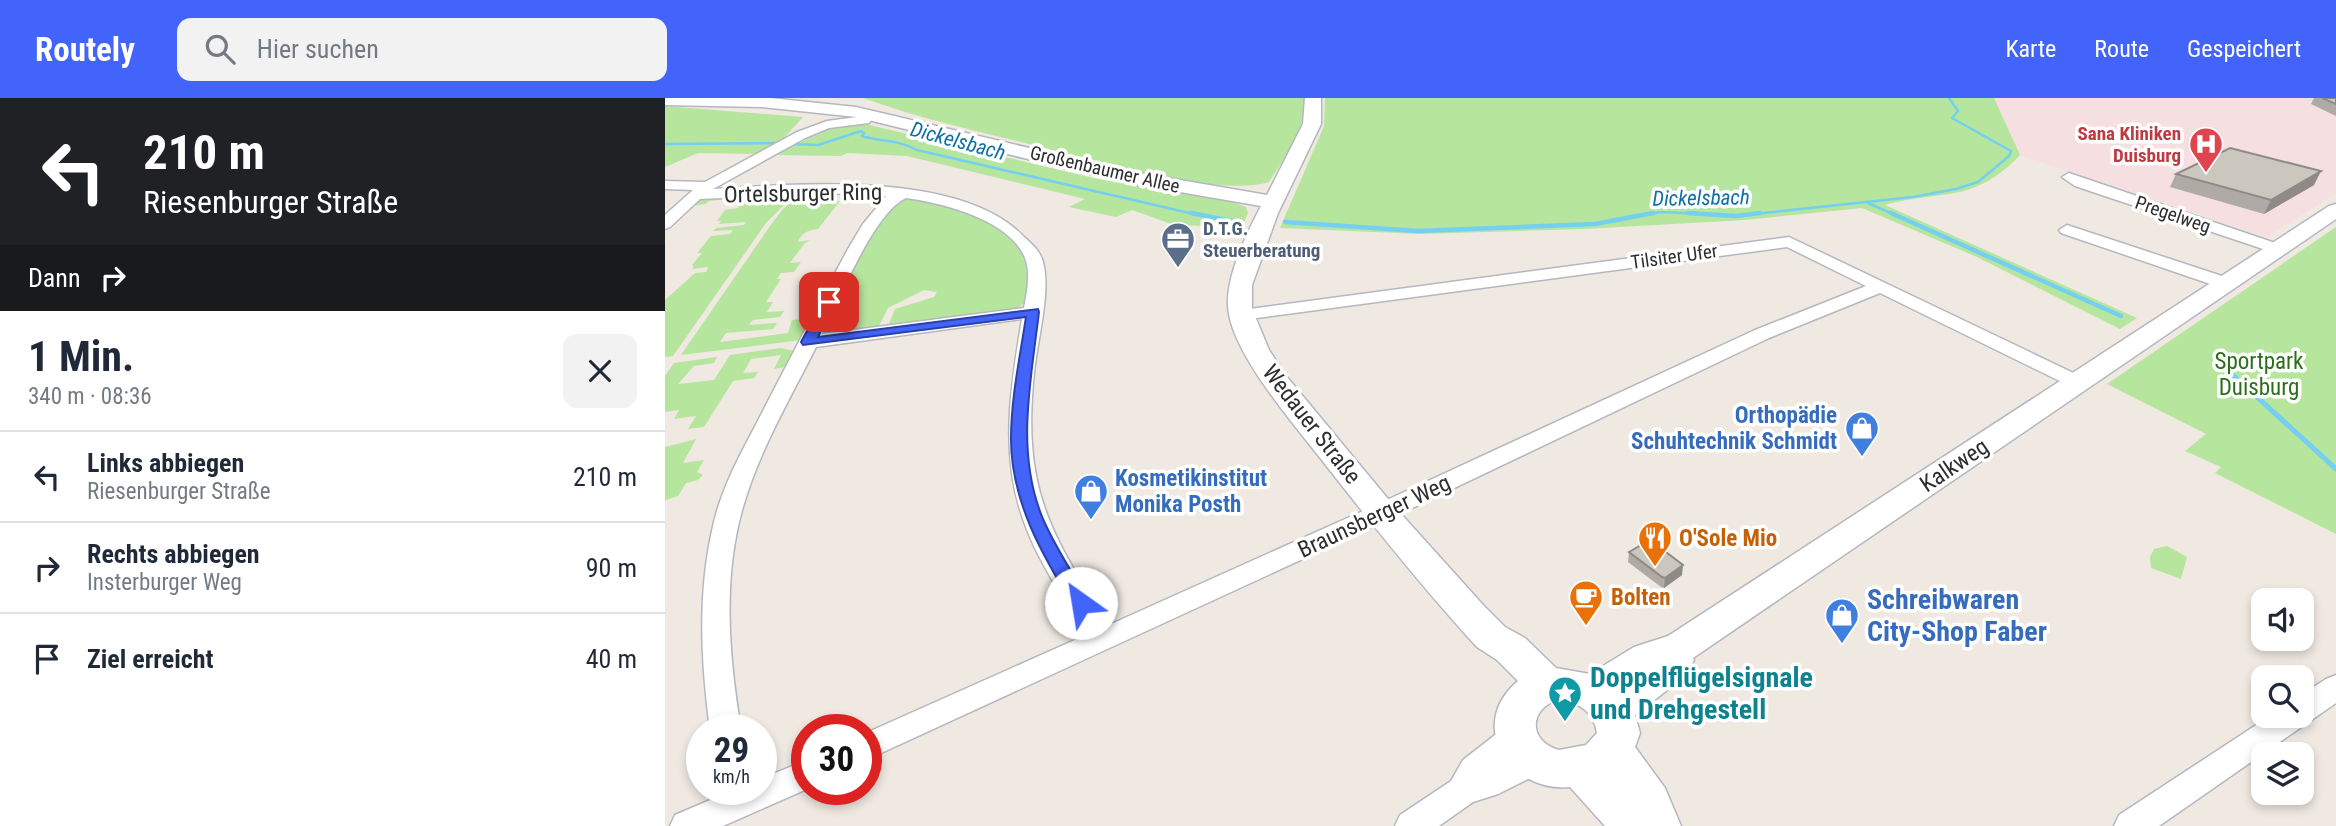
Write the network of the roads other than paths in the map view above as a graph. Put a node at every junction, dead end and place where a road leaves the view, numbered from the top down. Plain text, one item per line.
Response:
1 (785, 98) edge
2 (1313, 98) edge
3 (665, 100) edge
4 (701, 102) junction
5 (762, 102) junction
6 (828, 108) edge
7 (938, 130) junction
8 (2070, 177) dead end
9 (665, 185) edge
10 (708, 186) junction
11 (904, 194) junction
12 (694, 195) junction
13 (1273, 202) junction
14 (2336, 210) edge
15 (665, 224) edge
16 (2067, 230) dead end
17 (2278, 249) junction
18 (2228, 284) junction
19 (1882, 286) junction
20 (1033, 312) junction
21 (1242, 315) junction
22 (808, 342) junction
23 (2077, 382) junction
24 (1381, 513) junction
25 (1103, 639) junction
26 (2336, 687) edge
27 (1535, 691) junction
28 (2314, 702) edge
29 (724, 714) edge
30 (2276, 728) edge
31 (1600, 729) junction
32 (882, 740) edge
33 (1525, 749) junction
34 (791, 782) edge
35 (740, 807) edge
36 (687, 826) edge
37 (1412, 826) edge
38 (1645, 826) edge
39 (1658, 826) edge
40 (2131, 826) edge

1 - 5 main road
2 - 13 main road, Wedauer Straße
3 - 4 main road, Großenbaumer Allee
4 - 5 main road, Großenbaumer Allee
4 - 6 main road, Großenbaumer Allee
5 - 6 main road, Großenbaumer Allee
6 - 7 main road, Großenbaumer Allee
6 - 7 main road, Großenbaumer Allee
6 - 10 street
7 - 13 main road, Großenbaumer Allee
8 - 17 street, Pregelweg
9 - 10 street
10 - 12 street
11 - 12 street, Ortelsburger Ring
11 - 20 street, Ortelsburger Ring
11 - 22 street
12 - 15 street
13 - 21 main road, Wedauer Straße
14 - 17 main road, Kalkweg
16 - 18 street
17 - 18 main road, Kalkweg
18 - 23 main road, Kalkweg
19 - 21 street, Tilsiter Ufer
19 - 23 street, Tilsiter Ufer
19 - 24 street, Braunsberger Weg
20 - 22 street
20 - 25 street, Ortelsburger Ring
21 - 24 main road, Wedauer Straße
22 - 29 street
23 - 31 main road, Kalkweg
24 - 25 street, Braunsberger Weg
24 - 27 main road, Wedauer Straße
25 - 32 street, Braunsberger Weg
26 - 28 street
27 - 31 main road
27 - 33 main road
30 - 40 street
31 - 33 main road
31 - 38 main road
31 - 39 main road
33 - 37 street
34 - 35 street
35 - 36 street

